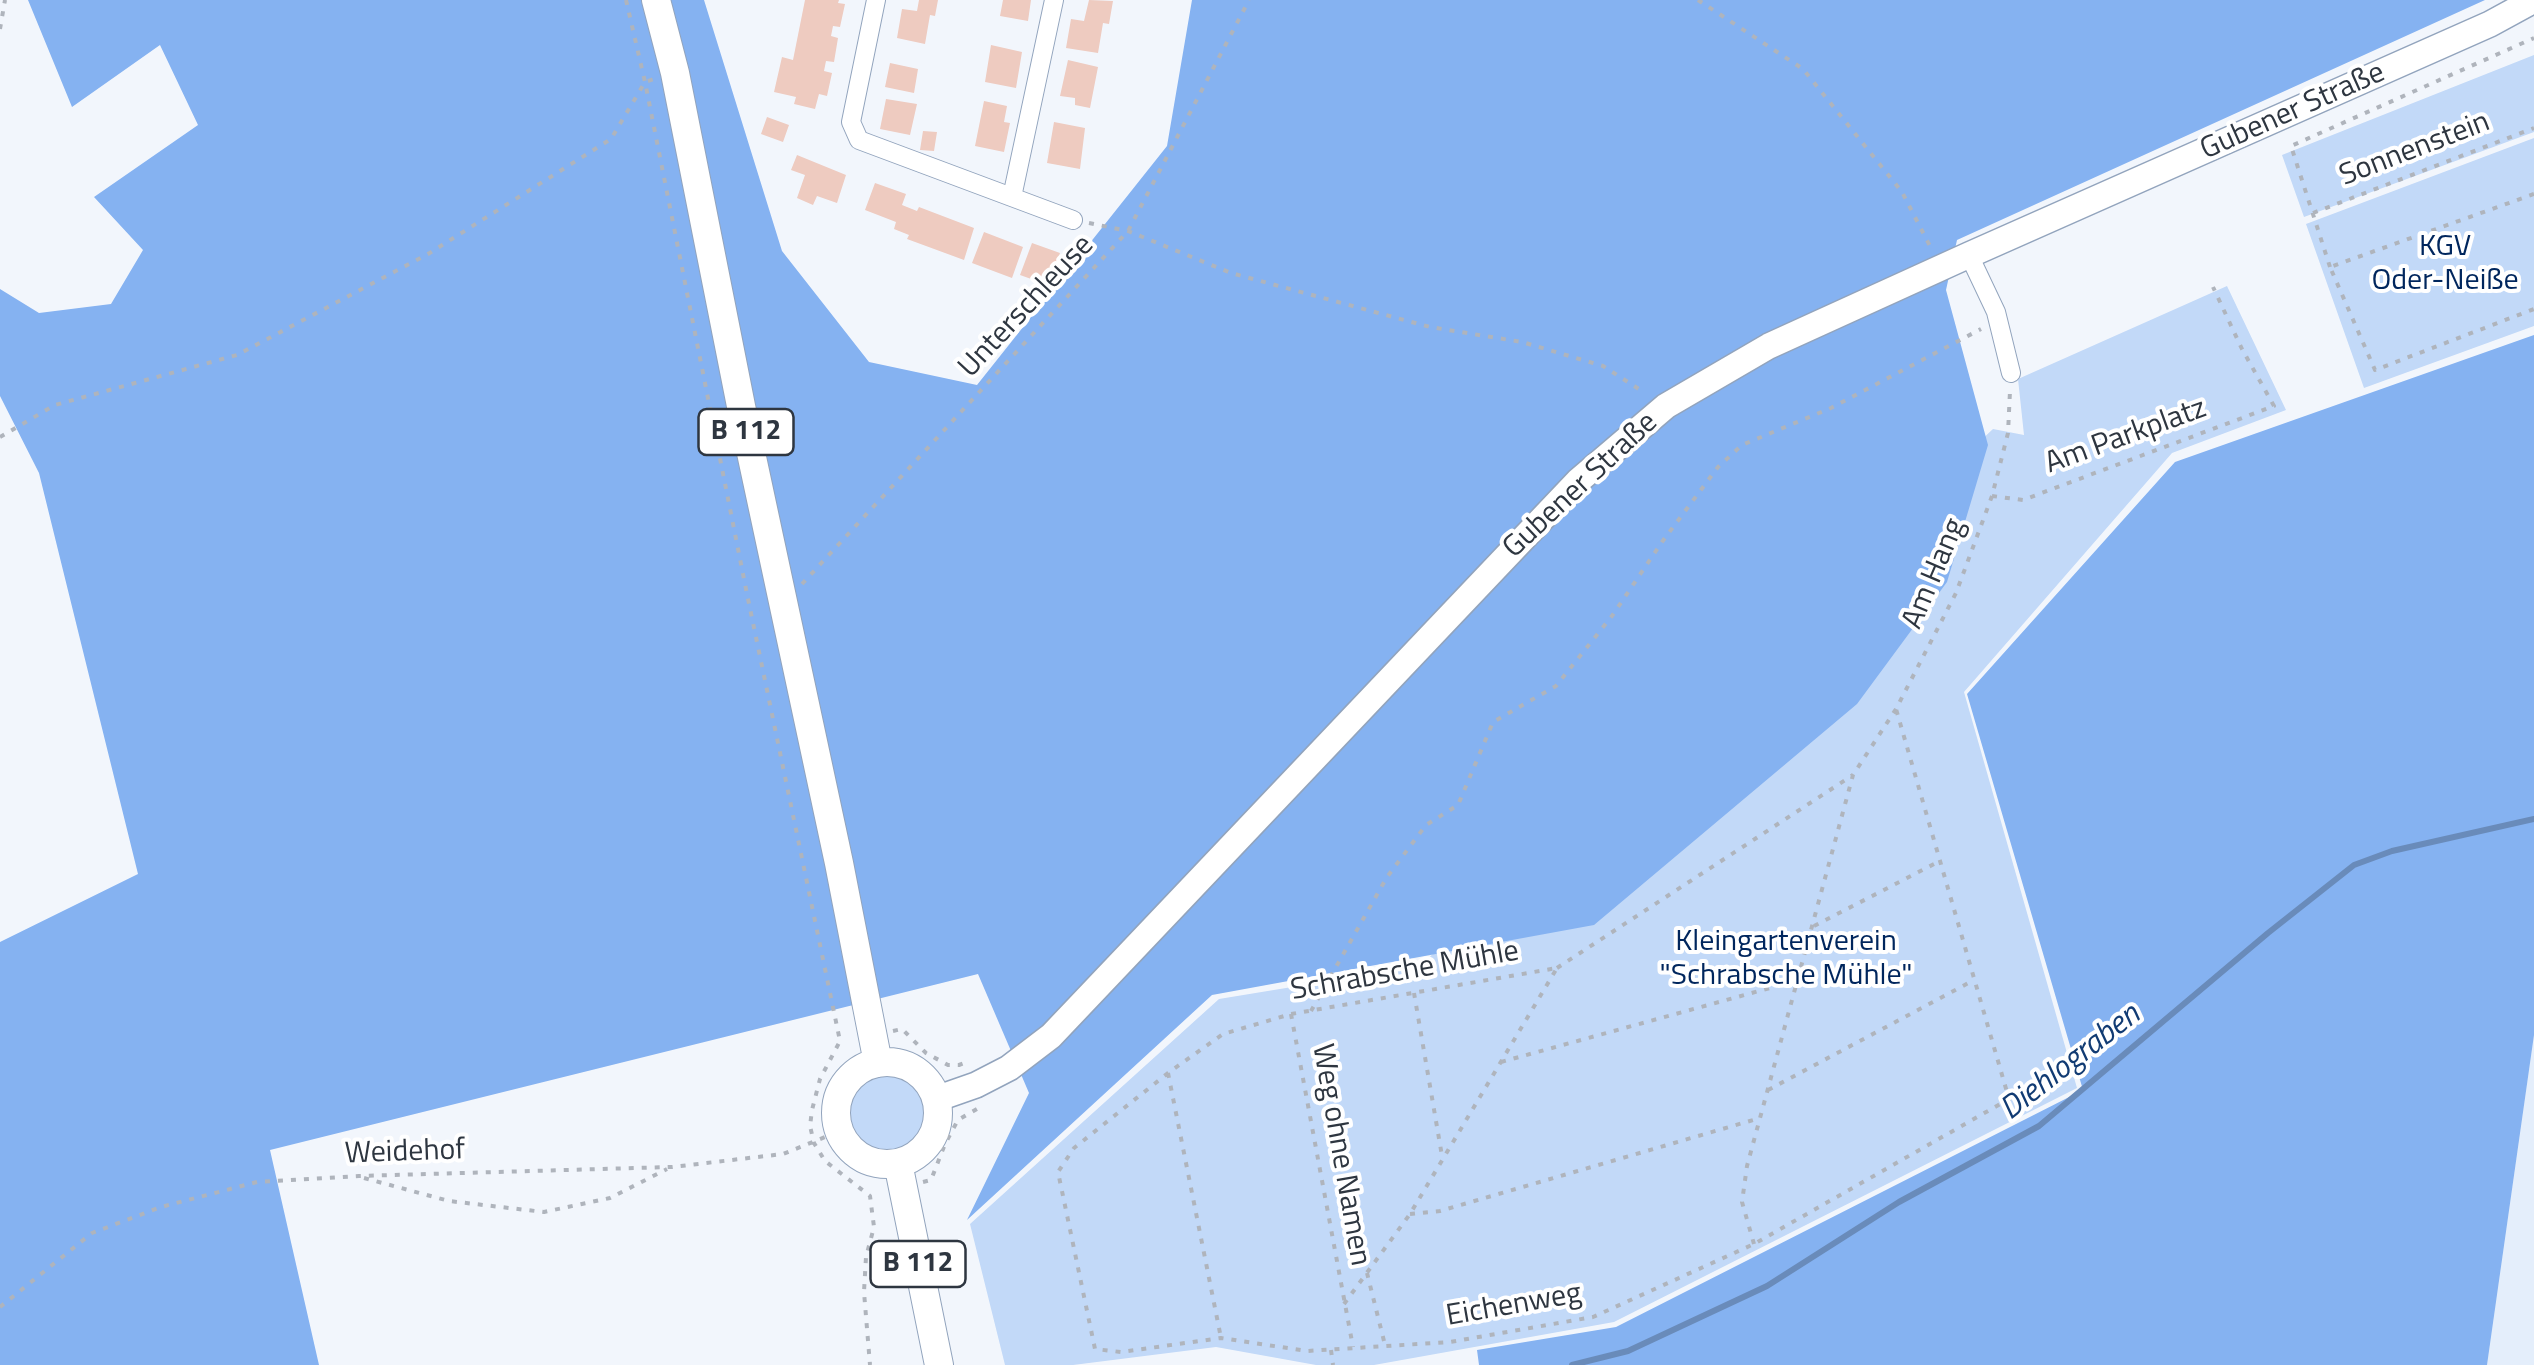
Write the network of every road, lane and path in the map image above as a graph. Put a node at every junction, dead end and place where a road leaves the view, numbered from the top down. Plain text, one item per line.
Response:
1 (6, 0) edge
2 (626, 0) edge
3 (656, 0) edge
4 (876, 0) edge
5 (1054, 0) edge
6 (1249, 0) edge
7 (1698, 0) edge
8 (2534, 0) edge
9 (0, 29) edge
10 (2534, 38) edge
11 (635, 98) dead end
12 (2534, 128) edge
13 (2534, 194) edge
14 (1012, 196) junction
15 (2312, 213) junction
16 (1073, 220) joint
17 (1128, 230) junction
18 (1969, 255) junction
19 (1941, 267) junction
20 (2330, 267) junction
21 (2214, 287) dead end
22 (2534, 309) edge
23 (1998, 320) junction
24 (2011, 373) joint
25 (1666, 406) junction
26 (0, 437) edge
27 (1992, 496) junction
28 (782, 605) junction
29 (1896, 709) junction
30 (1854, 775) junction
31 (1940, 861) junction
32 (1814, 926) junction
33 (1557, 968) junction
34 (1800, 980) junction
35 (1974, 980) junction
36 (1414, 993) junction
37 (1311, 1010) junction
38 (1291, 1014) junction
39 (1500, 1062) junction
40 (878, 1063) junction
41 (1168, 1073) junction
42 (1768, 1090) junction
43 (936, 1099) junction
44 (1760, 1118) junction
45 (827, 1137) junction
46 (1443, 1159) junction
47 (898, 1162) junction
48 (672, 1167) junction
49 (359, 1176) junction
50 (1410, 1214) junction
51 (1754, 1244) junction
52 (1366, 1273) junction
53 (1344, 1304) junction
54 (0, 1307) edge
55 (1222, 1338) junction
56 (1385, 1345) junction
57 (1353, 1347) junction
58 (1096, 1349) joint
59 (1331, 1349) junction
60 (870, 1365) edge
61 (939, 1365) edge
62 (1332, 1365) edge

1 - 9 path
2 - 45 path
3 - 28 main road, B 112
4 - 14 street
5 - 14 street
6 - 17 path, Unterschleuse
7 - 19 path
8 - 18 main road, Gubener Straße
10 - 15 path
11 - 26 path
12 - 15 path, Sonnenstein
13 - 20 path
14 - 16 street
15 - 20 path
16 - 17 path
17 - 25 path
17 - 28 path, Unterschleuse
18 - 19 main road, Gubener Straße
18 - 23 street
19 - 25 main road, Gubener Straße
20 - 22 path
21 - 27 path, Am Parkplatz
23 - 24 street
23 - 37 path
24 - 27 path, Am Hang
25 - 43 main road, Gubener Straße
27 - 29 path, Am Hang
28 - 40 main road, B 112
29 - 30 path, Am Hang
29 - 31 path
30 - 32 path
30 - 33 path
31 - 32 path
31 - 35 path
32 - 34 path
33 - 36 path, Schrabsche Mühle
33 - 39 path, Schrabsche Mühle
34 - 39 path
34 - 42 path
35 - 42 path
35 - 51 path, Eichenweg
36 - 37 path, Schrabsche Mühle
36 - 46 path
37 - 38 path, Schrabsche Mühle
38 - 41 path, Schrabsche Mühle
38 - 53 path, Weg ohne Namen
39 - 46 path, Schrabsche Mühle
40 - 43 main road
40 - 45 main road
41 - 55 path
41 - 58 path, Schrabsche Mühle
42 - 44 path
43 - 47 main road
44 - 50 path
44 - 51 path
45 - 47 main road
45 - 48 path, Weidehof
45 - 60 path
46 - 50 path, Schrabsche Mühle
47 - 61 main road, B 112
48 - 49 path, Weidehof
48 - 49 path
49 - 54 path, Weidehof
50 - 52 path, Schrabsche Mühle
51 - 56 path, Eichenweg
52 - 53 path, Schrabsche Mühle
52 - 56 path
53 - 57 path, Weg ohne Namen
55 - 58 path, Eichenweg
55 - 59 path, Eichenweg
56 - 57 path, Eichenweg
57 - 59 path, Eichenweg
59 - 62 path

